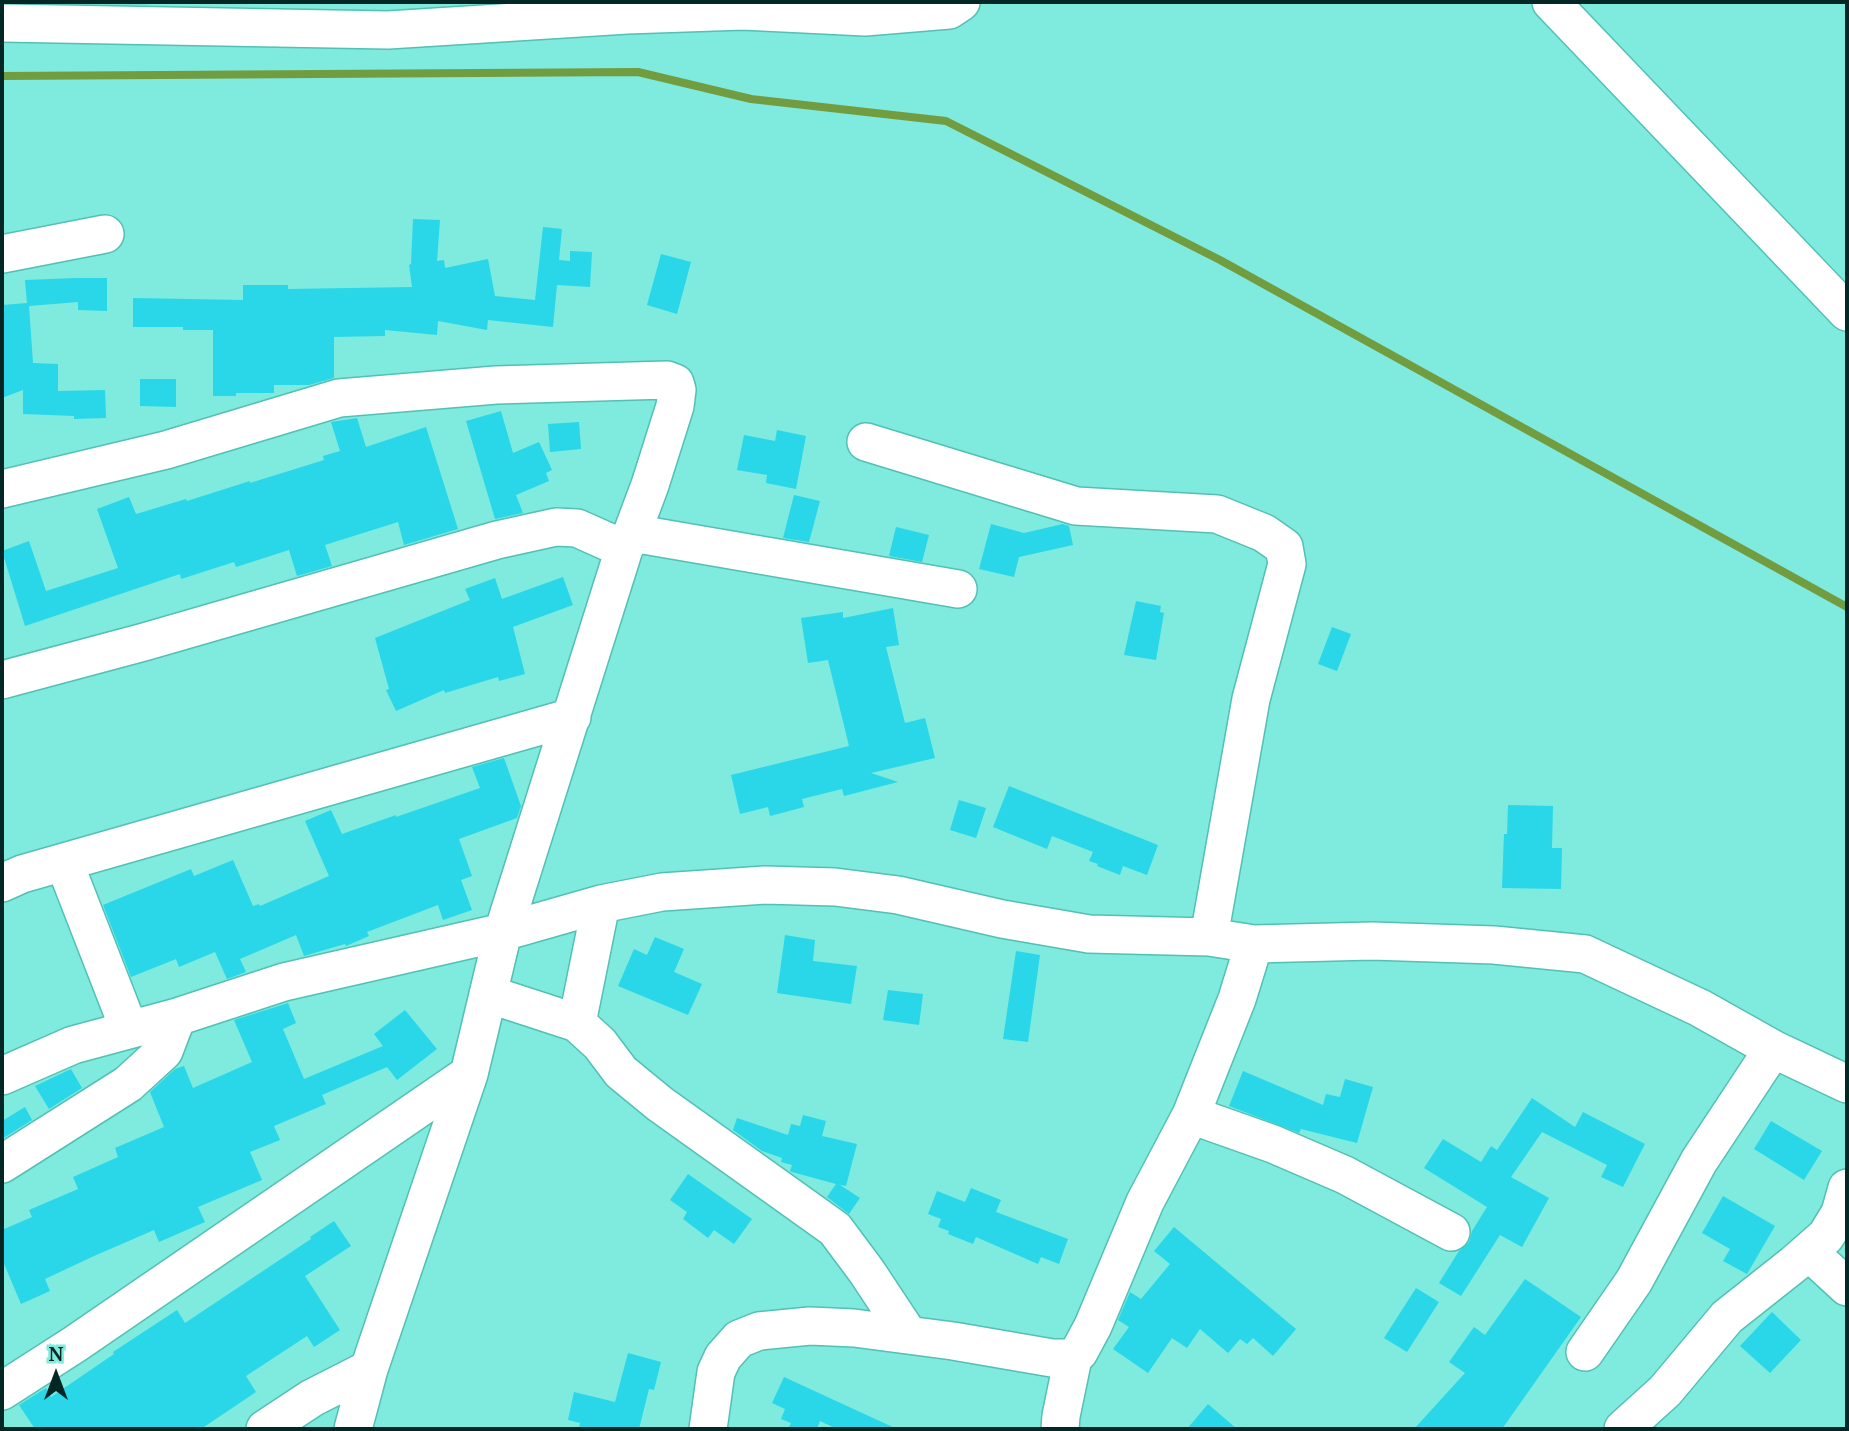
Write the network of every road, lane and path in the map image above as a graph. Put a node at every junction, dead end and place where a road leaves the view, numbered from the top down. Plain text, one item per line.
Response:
1 (961, 2) edge
2 (1551, 2) edge
3 (2, 23) edge
4 (105, 234) dead end
5 (2, 254) edge
6 (1847, 312) edge
7 (866, 442) dead end
8 (2, 489) edge
9 (628, 541) junction
10 (958, 589) dead end
11 (2, 680) edge
12 (572, 717) junction
13 (64, 862) junction
14 (2, 883) edge
15 (601, 904) junction
16 (503, 932) junction
17 (1209, 937) junction
18 (1254, 944) junction
19 (488, 994) junction
20 (177, 1017) junction
21 (577, 1023) junction
22 (129, 1029) junction
23 (1773, 1049) junction
24 (468, 1074) junction
25 (2, 1076) edge
26 (1847, 1084) edge
27 (1191, 1115) junction
28 (2, 1164) edge
29 (1847, 1188) edge
30 (1451, 1232) dead end
31 (1809, 1252) junction
32 (1847, 1287) edge
33 (908, 1334) junction
34 (1585, 1352) dead end
35 (1073, 1358) junction
36 (369, 1369) junction
37 (2, 1391) edge
38 (265, 1429) edge
39 (353, 1429) edge
40 (708, 1429) edge
41 (1060, 1429) edge
42 (1623, 1429) edge

1 - 3 street
2 - 6 street
4 - 5 street
7 - 17 street
8 - 9 street
9 - 10 street
9 - 11 street
9 - 12 street
12 - 13 street
12 - 16 street
13 - 14 street
13 - 22 street
15 - 16 street
15 - 17 street
15 - 21 street
16 - 19 street
16 - 20 street
17 - 18 street
18 - 23 street
18 - 27 street
19 - 21 street
19 - 24 street
20 - 22 street
20 - 28 street
21 - 33 street
22 - 25 street
23 - 26 street
23 - 34 street
24 - 36 street
24 - 37 street
27 - 30 street
27 - 35 street
29 - 31 street
31 - 32 street
31 - 42 street
33 - 35 street
33 - 40 street
35 - 41 street
36 - 38 street
36 - 39 street

